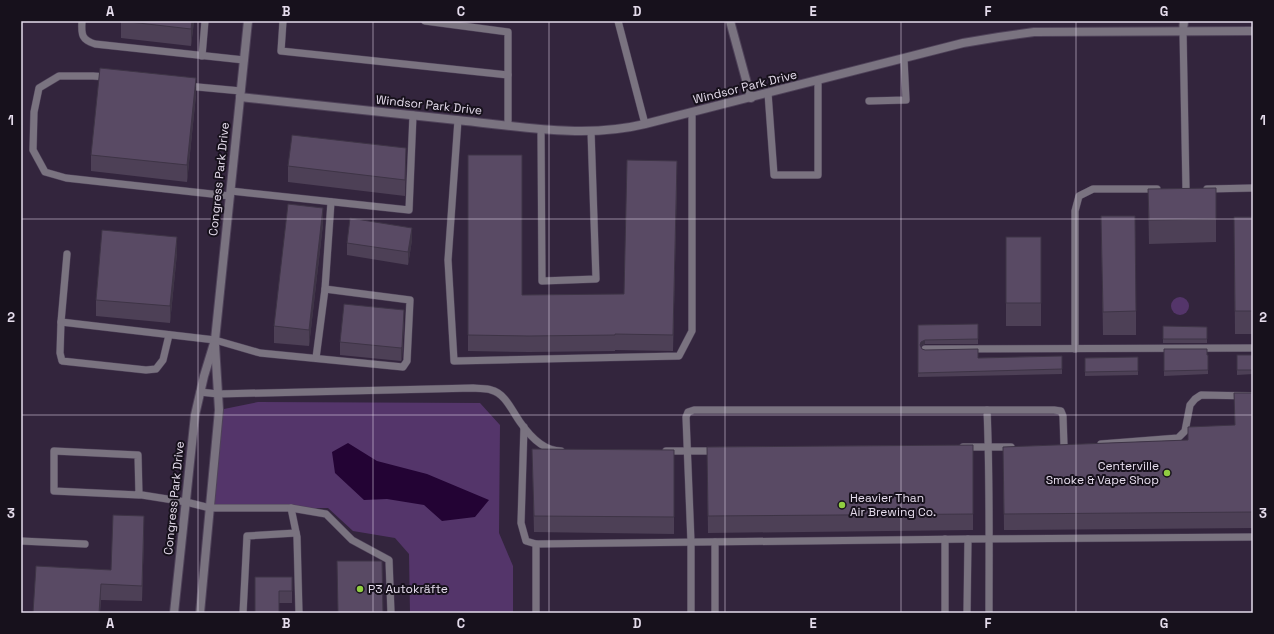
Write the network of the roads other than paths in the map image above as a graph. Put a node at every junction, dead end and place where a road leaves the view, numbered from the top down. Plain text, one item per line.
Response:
1 (82, 21) edge
2 (205, 21) edge
3 (248, 21) edge
4 (283, 21) edge
5 (425, 21) edge
6 (618, 21) edge
7 (730, 21) edge
8 (1184, 21) edge
9 (1183, 31) junction
10 (1253, 31) edge
11 (202, 56) junction
12 (904, 59) junction
13 (244, 60) junction
14 (508, 75) junction
15 (116, 78) edge
16 (818, 80) junction
17 (177, 84) edge
18 (768, 93) junction
19 (240, 94) junction
20 (751, 98) junction
21 (869, 101) dead end
22 (692, 112) junction
23 (413, 115) junction
24 (458, 120) junction
25 (644, 124) junction
26 (508, 125) junction
27 (541, 129) junction
28 (591, 131) junction
29 (1253, 188) edge
30 (1163, 189) edge
31 (230, 194) junction
32 (331, 202) junction
33 (67, 254) dead end
34 (324, 289) junction
35 (61, 322) junction
36 (169, 335) junction
37 (215, 340) junction
38 (1253, 348) edge
39 (925, 349) edge
40 (1075, 349) junction
41 (316, 358) junction
42 (200, 392) junction
43 (218, 394) junction
44 (1253, 396) edge
45 (987, 410) junction
46 (524, 427) junction
47 (1095, 444) edge
48 (1072, 446) edge
49 (957, 447) edge
50 (989, 447) junction
51 (1019, 447) edge
52 (572, 451) edge
53 (656, 451) edge
54 (687, 451) junction
55 (719, 451) edge
56 (139, 495) junction
57 (186, 502) junction
58 (210, 508) junction
59 (291, 508) junction
60 (296, 532) junction
61 (1253, 537) edge
62 (945, 539) junction
63 (968, 539) junction
64 (990, 539) junction
65 (21, 541) edge
66 (691, 542) junction
67 (715, 542) junction
68 (85, 544) dead end
69 (536, 544) junction
70 (174, 613) edge
71 (200, 613) edge
72 (242, 613) edge
73 (299, 613) edge
74 (391, 613) edge
75 (536, 613) edge
76 (691, 613) edge
77 (715, 613) edge
78 (945, 613) edge
79 (967, 613) edge
80 (989, 613) edge

1 - 11 lane
2 - 11 lane
3 - 13 street, Congress Park Drive
4 - 14 lane
5 - 14 lane
6 - 25 lane
7 - 20 street
8 - 9 street
9 - 10 street, Windsor Park Drive
9 - 12 street, Windsor Park Drive
9 - 29 lane
11 - 13 lane
12 - 16 street, Windsor Park Drive
12 - 21 lane
13 - 19 street, Congress Park Drive
14 - 26 lane
15 - 31 lane
16 - 18 street, Windsor Park Drive
16 - 18 lane
17 - 19 lane
18 - 20 street, Windsor Park Drive
19 - 23 street, Windsor Park Drive
19 - 31 street, Congress Park Drive
20 - 22 street, Windsor Park Drive
22 - 24 lane
22 - 25 street, Windsor Park Drive
23 - 24 street, Windsor Park Drive
23 - 32 lane
24 - 26 street, Windsor Park Drive
25 - 28 street, Windsor Park Drive
26 - 27 street, Windsor Park Drive
27 - 28 street, Windsor Park Drive
27 - 28 lane
30 - 40 lane
31 - 32 lane
31 - 37 street, Congress Park Drive
32 - 34 lane
33 - 35 lane
34 - 41 lane
34 - 41 lane
35 - 36 lane
35 - 36 lane
36 - 37 lane
37 - 41 lane
37 - 42 street, Congress Park Drive
37 - 43 street, Congress Park Drive
38 - 40 lane
39 - 40 lane
42 - 43 lane
42 - 57 street, Congress Park Drive
43 - 46 lane
43 - 58 street, Congress Park Drive
44 - 47 lane
45 - 48 lane
45 - 50 lane
45 - 54 lane
46 - 52 lane
46 - 69 lane
49 - 50 lane
50 - 51 lane
50 - 64 lane
53 - 54 lane
54 - 55 lane
54 - 66 lane
56 - 56 lane
56 - 57 lane
57 - 58 lane
57 - 70 street, Congress Park Drive
58 - 59 lane
58 - 71 street, Congress Park Drive
59 - 60 lane
59 - 74 lane
60 - 72 lane
60 - 73 lane
61 - 64 lane
62 - 63 lane
62 - 67 lane
62 - 78 lane
63 - 64 lane
63 - 79 lane
64 - 80 lane
65 - 68 lane
66 - 67 lane
66 - 69 lane
66 - 76 lane
67 - 77 lane
69 - 75 lane

